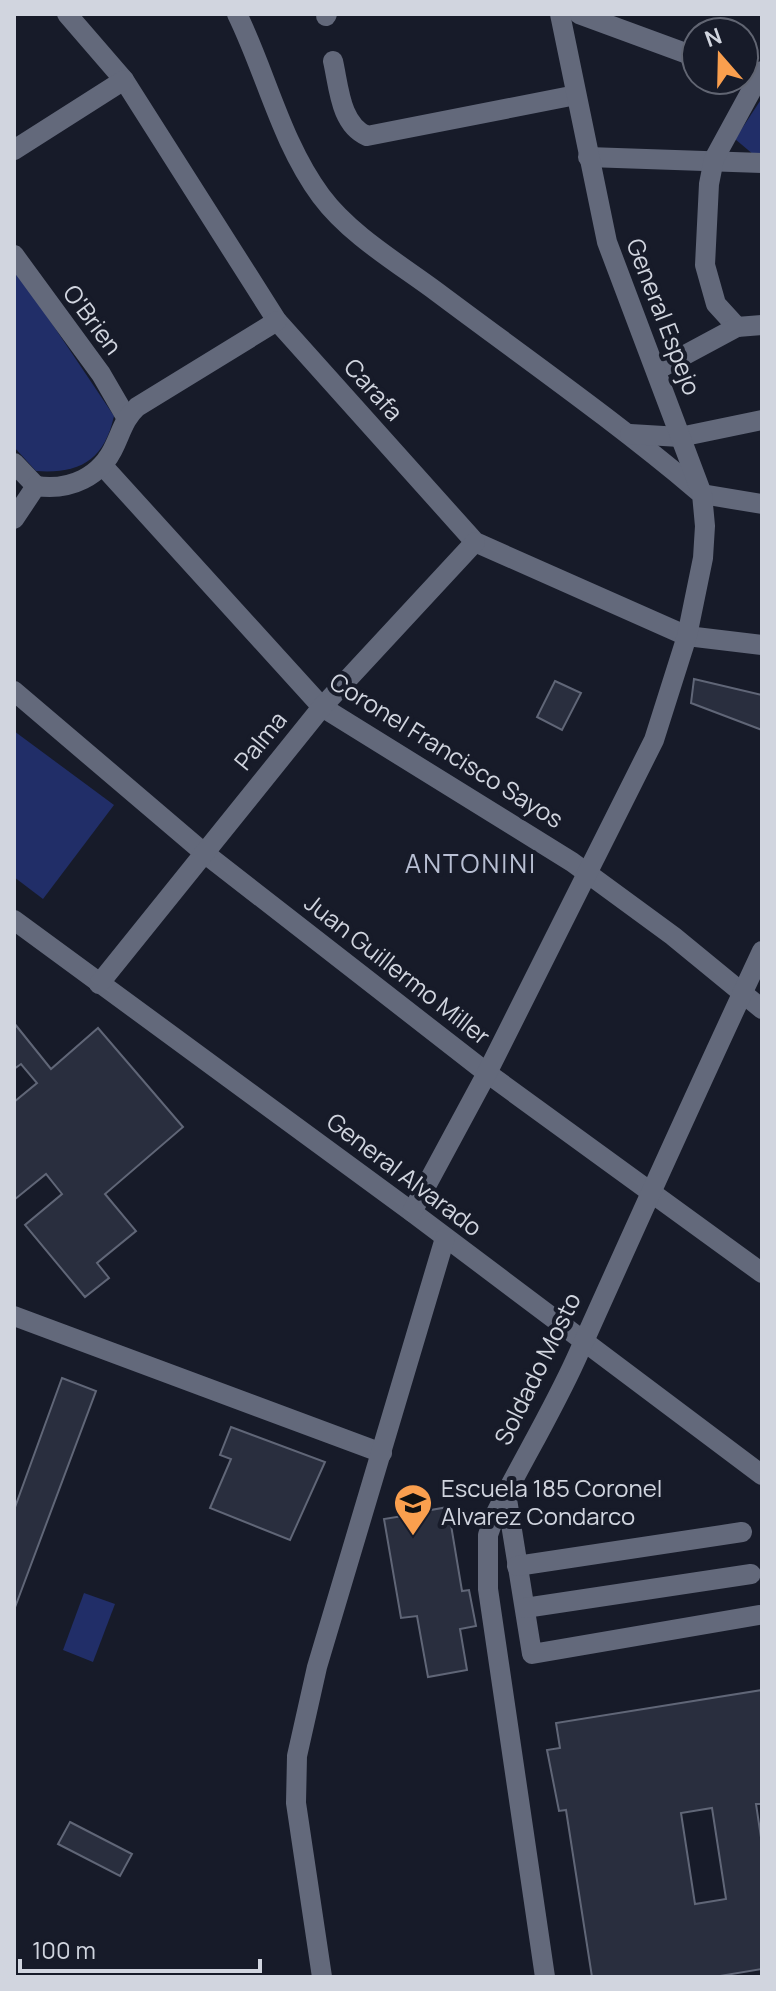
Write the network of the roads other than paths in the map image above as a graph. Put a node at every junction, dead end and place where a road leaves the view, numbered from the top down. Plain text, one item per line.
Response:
1 (67, 14) edge
2 (237, 14) edge
3 (560, 14) edge
4 (579, 14) edge
5 (680, 51) edge
6 (333, 61) dead end
7 (124, 80) junction
8 (576, 95) junction
9 (747, 96) edge
10 (14, 150) edge
11 (588, 157) junction
12 (714, 159) junction
13 (762, 163) edge
14 (14, 255) edge
15 (277, 321) junction
16 (762, 325) edge
17 (737, 327) junction
18 (657, 370) junction
19 (126, 417) junction
20 (762, 420) edge
21 (630, 434) junction
22 (680, 437) junction
23 (14, 463) edge
24 (103, 466) junction
25 (36, 486) junction
26 (702, 494) junction
27 (762, 504) edge
28 (14, 519) edge
29 (475, 542) junction
30 (687, 636) junction
31 (762, 645) edge
32 (14, 691) edge
33 (322, 707) junction
34 (203, 852) junction
35 (587, 872) junction
36 (14, 920) edge
37 (762, 951) edge
38 (99, 984) junction
39 (742, 992) junction
40 (762, 1009) edge
41 (487, 1073) junction
42 (652, 1195) junction
43 (412, 1212) junction
44 (445, 1238) junction
45 (762, 1273) edge
46 (14, 1316) edge
47 (583, 1341) junction
48 (382, 1453) junction
49 (762, 1475) edge
50 (506, 1493) junction
51 (742, 1532) dead end
52 (488, 1535) junction
53 (512, 1540) junction
54 (517, 1566) junction
55 (751, 1574) dead end
56 (525, 1608) junction
57 (759, 1615) dead end
58 (322, 1977) edge
59 (545, 1977) edge

1 - 7 street, Carafa
2 - 21 street
3 - 8 street, General Espejo
4 - 5 street
6 - 8 street
7 - 10 street
7 - 15 street, Carafa
8 - 11 street, General Espejo
9 - 12 street
11 - 12 street
11 - 18 street, General Espejo
12 - 13 street
12 - 17 street
14 - 19 street, O'Brien
15 - 19 street
15 - 29 street, Carafa
16 - 17 street
17 - 18 street
18 - 22 street, General Espejo
19 - 24 street
20 - 22 street
21 - 22 street
21 - 26 street
22 - 26 street, General Espejo
23 - 25 street
24 - 25 street
24 - 33 street, Coronel Francisco Sayos
25 - 28 street
26 - 27 street
26 - 30 street, General Espejo
29 - 30 street, Carafa
29 - 33 street, Palma
30 - 31 street, Carafa
30 - 35 street, General Espejo
32 - 34 street, Juan Guillermo Miller
33 - 34 street, Palma
33 - 35 street, Coronel Francisco Sayos
34 - 38 street, Palma
34 - 41 street, Juan Guillermo Miller
35 - 39 street, Coronel Francisco Sayos
35 - 41 street, General Espejo
36 - 38 street, General Alvarado
37 - 39 street, Soldado Mosto
38 - 43 street, General Alvarado
39 - 40 street, Coronel Francisco Sayos
39 - 42 street, Soldado Mosto
41 - 42 street, Juan Guillermo Miller
41 - 43 street, General Espejo
42 - 45 street, Juan Guillermo Miller
42 - 47 street, Soldado Mosto
43 - 44 street, General Alvarado
44 - 47 street, General Alvarado
44 - 48 street
46 - 48 street
47 - 49 street, General Alvarado
47 - 50 street, Soldado Mosto
48 - 58 street
50 - 52 street, Soldado Mosto
50 - 53 street
51 - 54 street
52 - 53 street
52 - 59 street, Soldado Mosto
53 - 54 street
54 - 56 street
55 - 56 street
56 - 57 street

